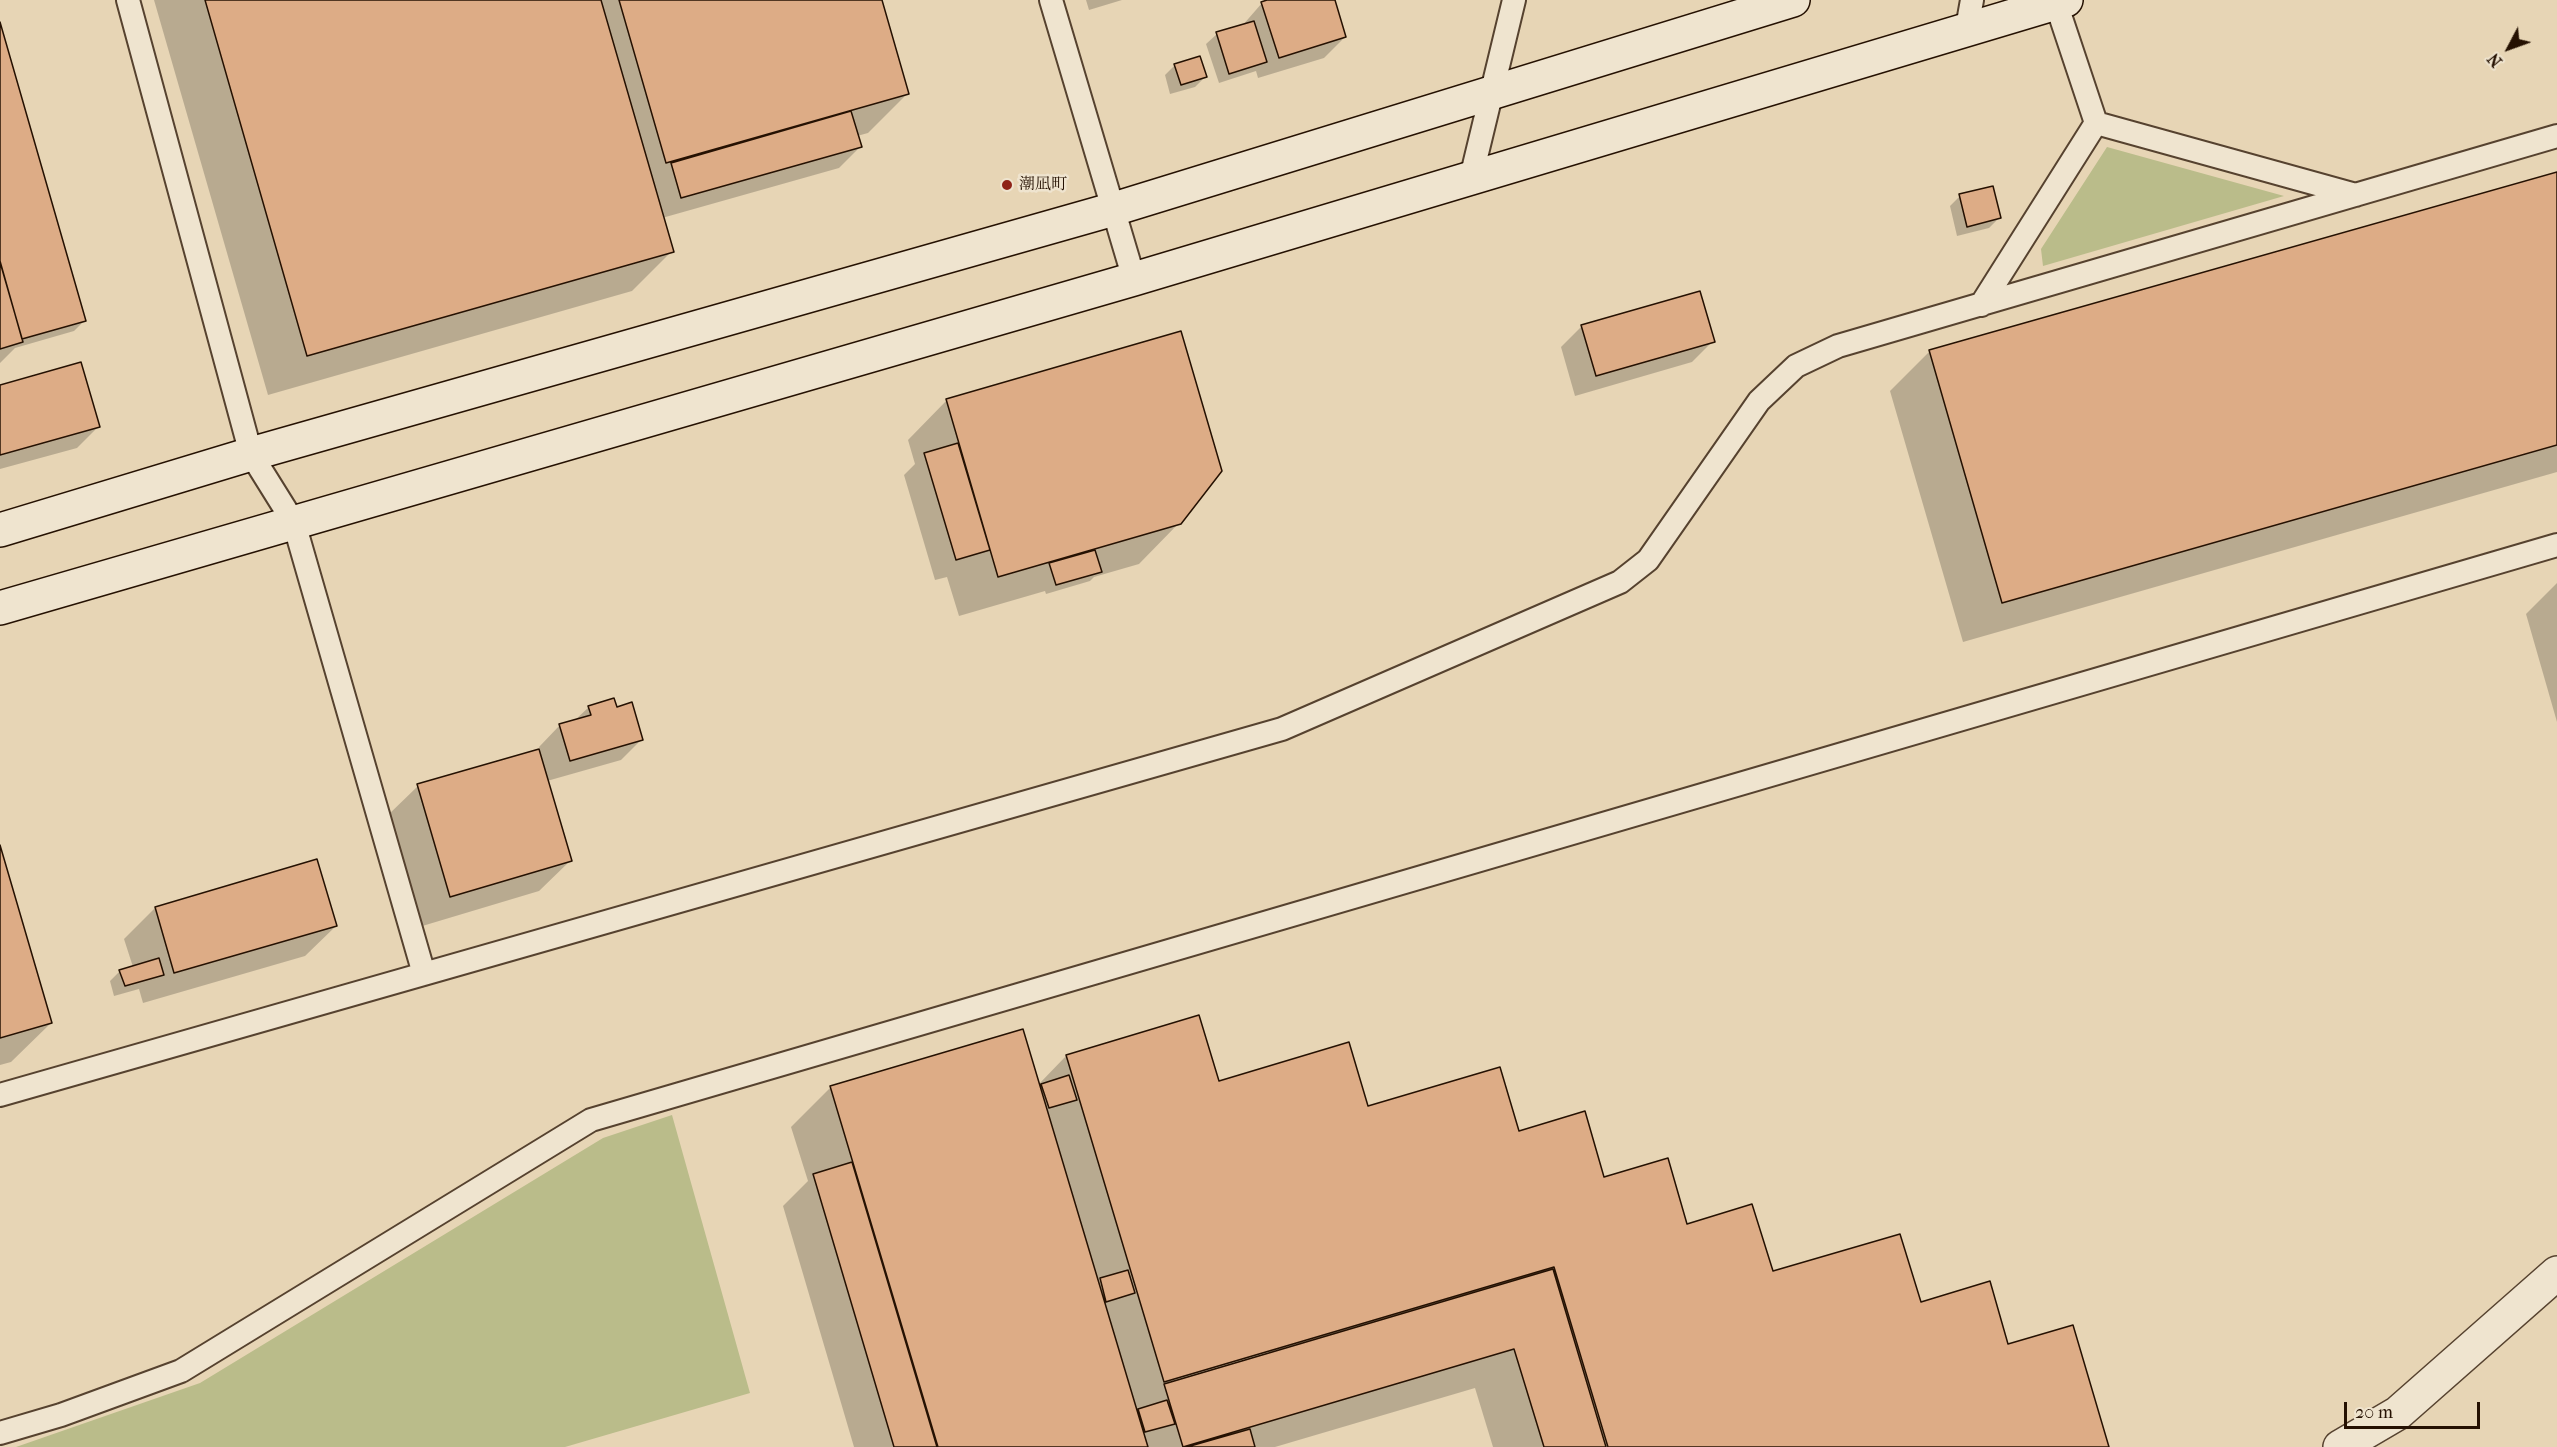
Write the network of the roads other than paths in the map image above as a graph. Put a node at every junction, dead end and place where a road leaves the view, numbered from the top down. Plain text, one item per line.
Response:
1 (128, 0) edge
2 (1051, 0) edge
3 (1514, 0) edge
4 (1793, 0) edge
5 (2061, 1) edge
6 (1969, 14) edge
7 (1492, 93) junction
8 (2096, 123) junction
9 (2557, 136) edge
10 (1471, 178) junction
11 (2356, 195) junction
12 (1114, 209) junction
13 (1134, 279) junction
14 (1981, 305) junction
15 (251, 454) junction
16 (294, 523) junction
17 (0, 530) edge
18 (2557, 545) edge
19 (0, 608) edge
20 (424, 974) junction
21 (0, 1095) edge
22 (2557, 1273) edge
23 (0, 1433) edge
24 (2340, 1447) edge

1 - 15 lane
2 - 12 lane
3 - 7 lane
4 - 7 street
5 - 6 street
5 - 8 lane
6 - 10 street
7 - 10 lane
7 - 12 street
8 - 11 lane
8 - 14 lane
9 - 11 lane
10 - 13 street
11 - 14 lane
12 - 13 lane
12 - 15 street
13 - 16 street
14 - 20 lane
15 - 16 lane
15 - 17 street
16 - 19 street
16 - 20 lane
18 - 23 lane
20 - 21 lane
22 - 24 street

